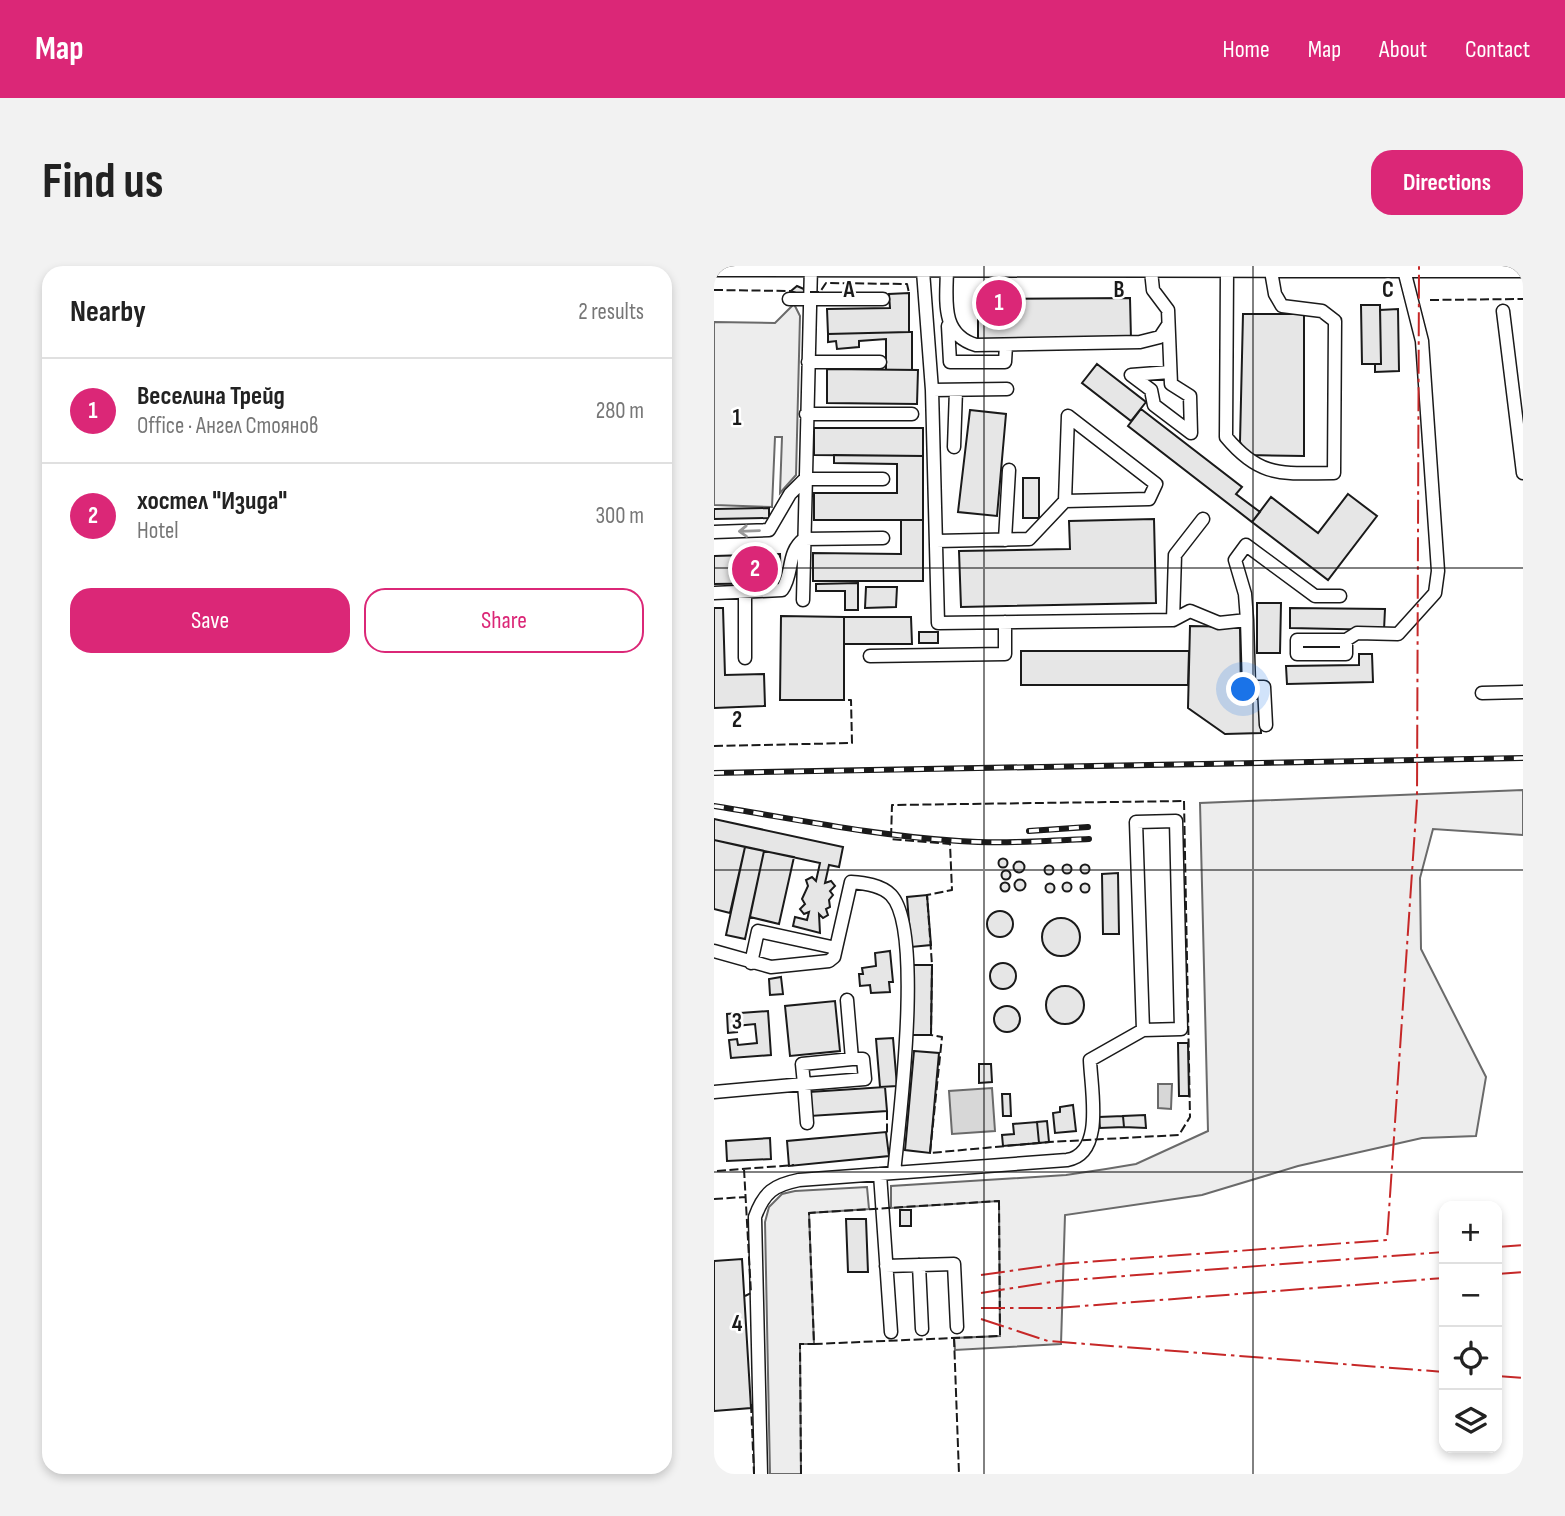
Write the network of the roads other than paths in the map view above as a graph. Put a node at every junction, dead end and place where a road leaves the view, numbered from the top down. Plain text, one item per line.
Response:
1 (811, 268) edge
2 (947, 268) edge
3 (1205, 269) edge
4 (1403, 269) edge
5 (1517, 269) edge
6 (714, 270) edge
7 (923, 271) junction
8 (1151, 271) junction
9 (1227, 271) junction
10 (1271, 271) junction
11 (789, 299) dead end
12 (810, 299) junction
13 (883, 299) dead end
14 (1503, 311) dead end
15 (948, 323) junction
16 (1168, 325) junction
17 (1006, 345) junction
18 (808, 362) junction
19 (880, 362) dead end
20 (1170, 372) junction
21 (1007, 389) dead end
22 (932, 390) junction
23 (956, 390) junction
24 (806, 414) junction
25 (912, 414) dead end
26 (954, 447) dead end
27 (1009, 470) dead end
28 (1523, 473) edge
29 (805, 479) junction
30 (883, 479) dead end
31 (1065, 501) junction
32 (1203, 519) dead end
33 (714, 532) edge
34 (883, 538) dead end
35 (804, 539) junction
36 (1005, 540) junction
37 (936, 541) junction
38 (745, 592) junction
39 (714, 593) edge
40 (1340, 596) dead end
41 (803, 600) dead end
42 (1173, 620) junction
43 (1247, 620) junction
44 (1005, 622) junction
45 (1346, 640) dead end
46 (870, 656) dead end
47 (745, 658) dead end
48 (1482, 692) dead end
49 (1523, 692) edge
50 (1266, 725) dead end
51 (836, 948) junction
52 (714, 951) edge
53 (751, 963) junction
54 (847, 1000) dead end
55 (1143, 1030) junction
56 (852, 1059) junction
57 (804, 1084) junction
58 (714, 1092) edge
59 (807, 1123) dead end
60 (894, 1173) junction
61 (880, 1174) junction
62 (919, 1265) junction
63 (886, 1266) junction
64 (957, 1327) dead end
65 (922, 1329) dead end
66 (891, 1332) dead end
67 (761, 1474) edge

1 - 6 street
1 - 7 street
1 - 12 street
2 - 7 street
2 - 8 street
2 - 15 street
3 - 8 street
3 - 9 street
4 - 5 street
4 - 10 street
4 - 45 street
7 - 22 street
8 - 16 street
9 - 10 street
9 - 10 street
11 - 12 street
12 - 13 street
12 - 18 street
14 - 28 street
15 - 17 street
15 - 17 street
16 - 17 street
16 - 20 street
18 - 19 street
18 - 24 street
20 - 20 street
21 - 23 street
22 - 23 street
22 - 37 street
23 - 26 street
24 - 25 street
24 - 29 street
27 - 36 street
29 - 30 street
29 -> 33 street
29 - 35 street
31 - 31 street
31 - 36 street
32 - 42 street
34 - 35 street
35 - 38 street
35 - 41 street
36 - 37 street
37 - 44 street
38 - 39 street
38 - 47 street
40 - 43 street
42 - 43 street
42 - 44 street
43 - 50 street
44 - 46 street
48 - 49 street
51 - 53 street
51 - 53 street
51 - 60 street
52 - 53 street
54 - 56 street
55 - 55 street
55 - 60 street
56 - 57 street
56 - 57 street
57 - 58 street
57 - 59 street
60 - 61 street
61 - 63 street
61 - 67 street
62 - 63 street
62 - 64 street
62 - 65 street
63 - 66 street

